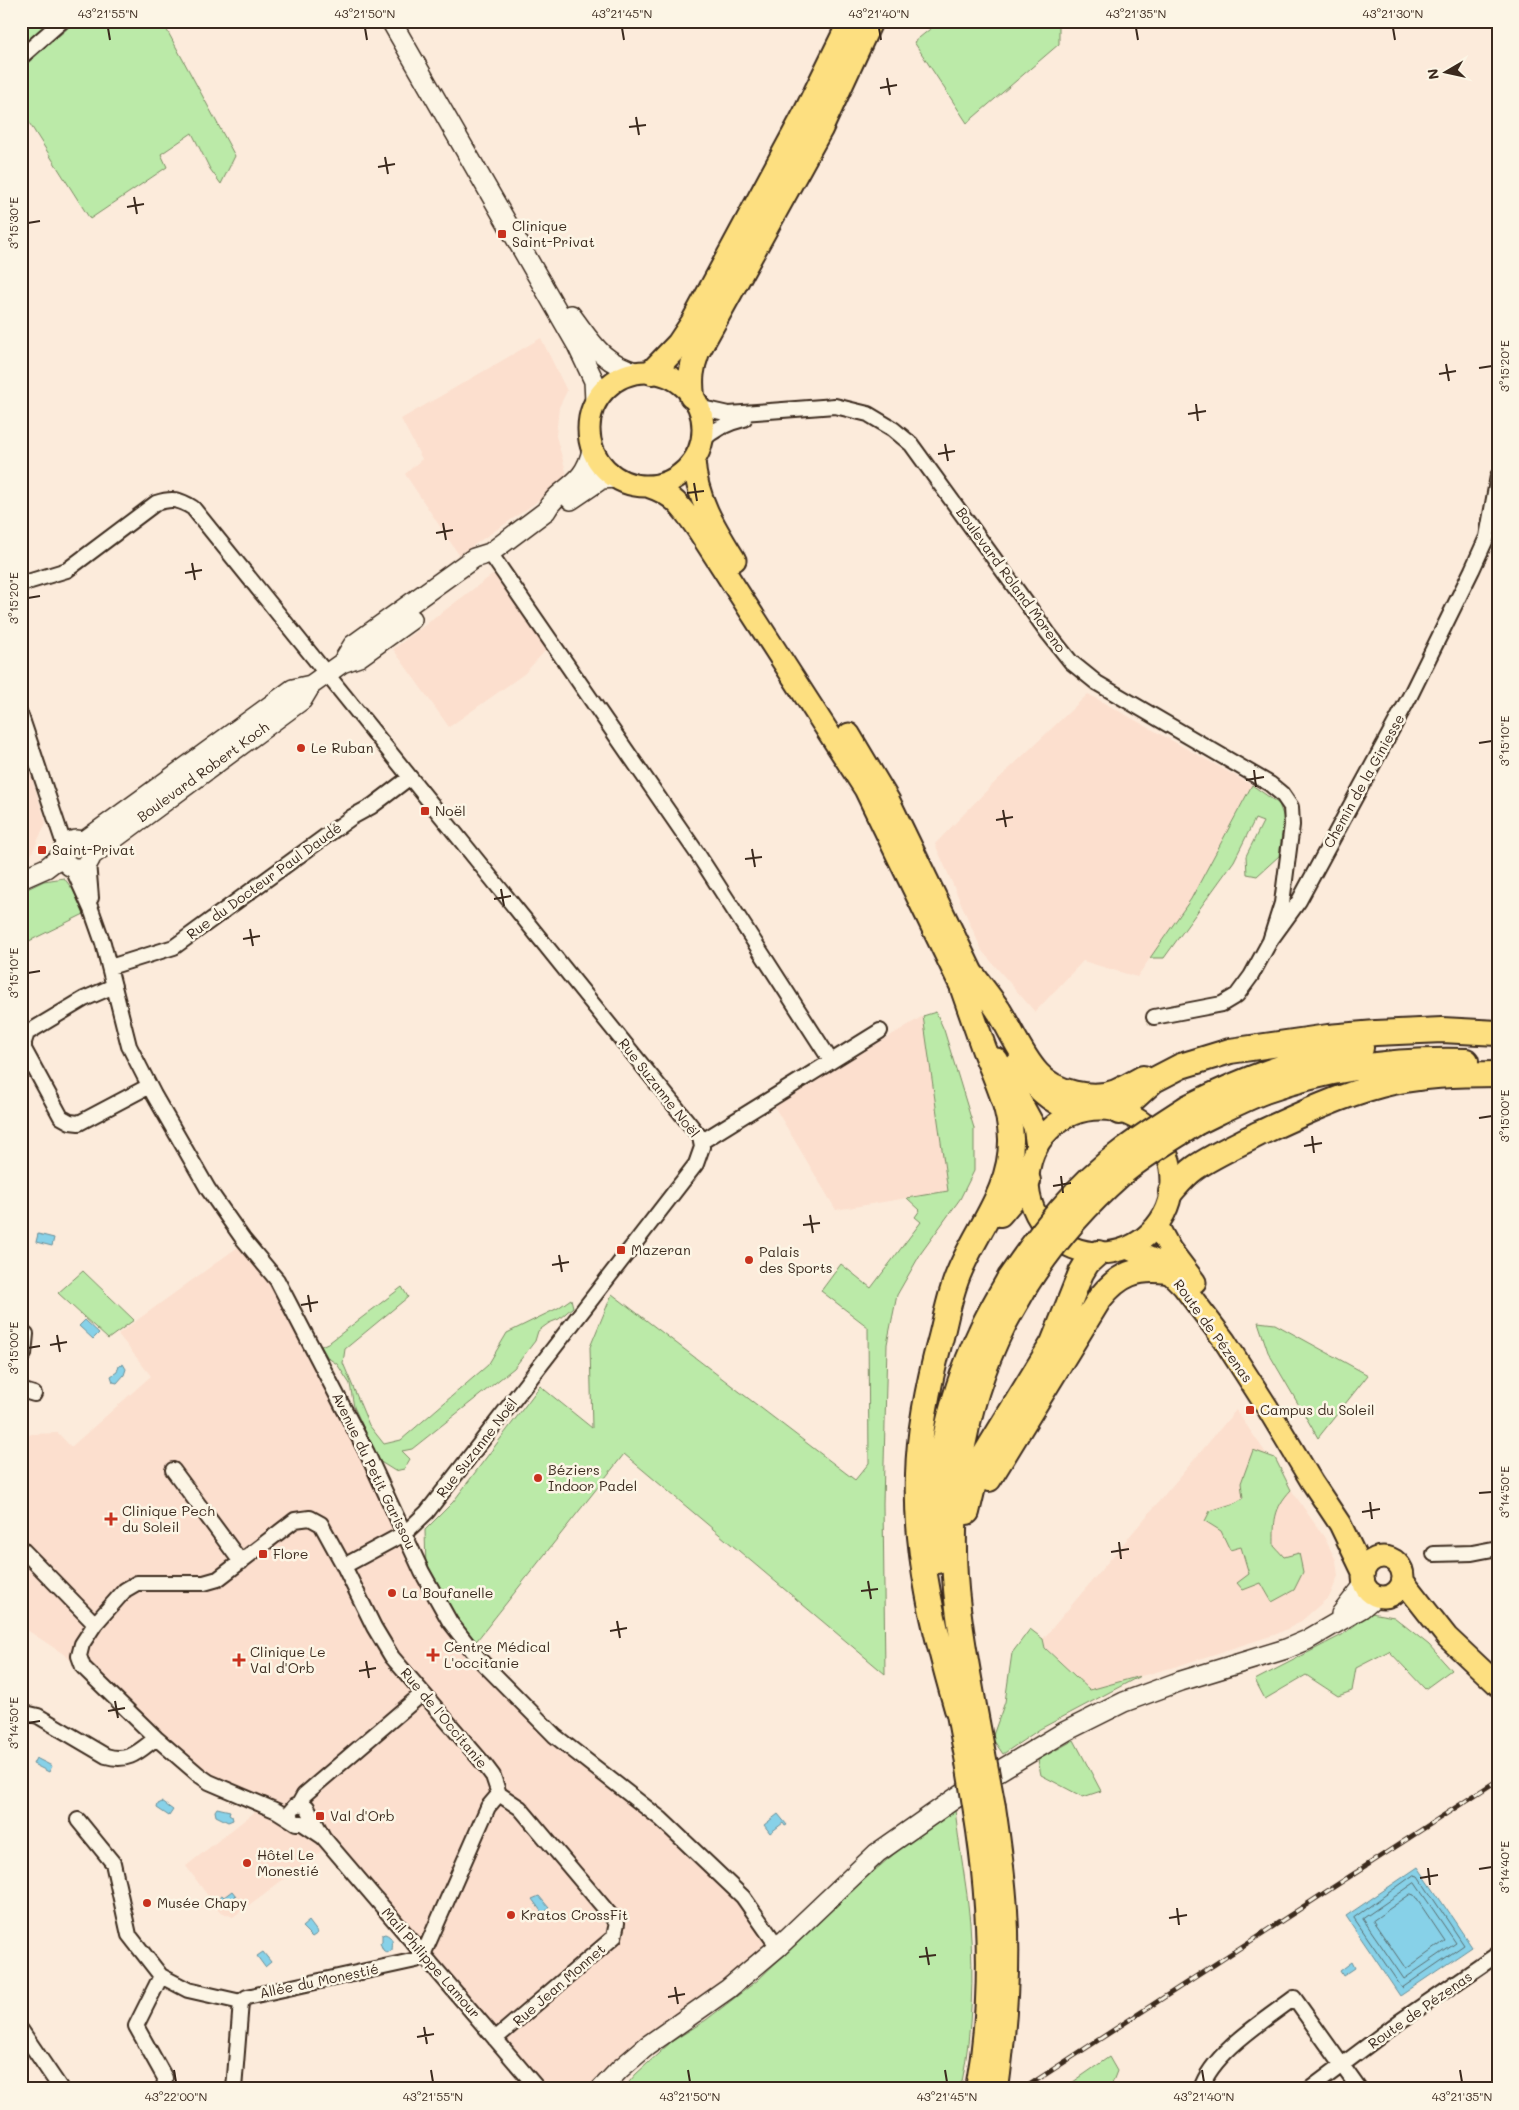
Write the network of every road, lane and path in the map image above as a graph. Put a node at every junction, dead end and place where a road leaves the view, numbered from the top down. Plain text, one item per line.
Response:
1 (62, 21) edge
2 (391, 21) edge
3 (401, 21) edge
4 (850, 21) edge
5 (870, 21) edge
6 (21, 57) edge
7 (645, 373) junction
8 (595, 402) junction
9 (695, 402) junction
10 (768, 412) junction
11 (592, 450) junction
12 (698, 450) junction
13 (1498, 476) edge
14 (616, 478) junction
15 (650, 487) junction
16 (546, 512) junction
17 (490, 553) junction
18 (21, 584) edge
19 (318, 680) junction
20 (21, 716) edge
21 (410, 778) junction
22 (76, 854) junction
23 (21, 879) edge
24 (1270, 941) junction
25 (110, 967) junction
26 (968, 983) junction
27 (114, 986) junction
28 (1154, 1017) dead end
29 (880, 1031) dead end
30 (1498, 1033) edge
31 (1498, 1045) edge
32 (1219, 1054) junction
33 (831, 1061) junction
34 (1498, 1062) edge
35 (1498, 1074) edge
36 (149, 1086) junction
37 (1119, 1112) junction
38 (1076, 1113) junction
39 (1192, 1115) junction
40 (701, 1142) junction
41 (1037, 1146) junction
42 (1028, 1181) junction
43 (1171, 1192) junction
44 (1156, 1225) junction
45 (1127, 1248) junction
46 (1098, 1253) junction
47 (1168, 1271) junction
48 (1018, 1282) junction
49 (26, 1334) dead end
50 (942, 1334) junction
51 (21, 1357) edge
52 (1267, 1407) junction
53 (173, 1470) dead end
54 (1340, 1524) junction
55 (964, 1529) junction
56 (405, 1533) junction
57 (21, 1548) edge
58 (1498, 1548) edge
59 (1434, 1554) dead end
60 (1379, 1557) junction
61 (241, 1562) junction
62 (344, 1566) junction
63 (1379, 1586) junction
64 (958, 1608) junction
65 (95, 1624) junction
66 (1498, 1685) edge
67 (423, 1693) junction
68 (957, 1709) junction
69 (21, 1712) edge
70 (156, 1738) junction
71 (976, 1758) junction
72 (499, 1794) junction
73 (985, 1809) junction
74 (301, 1813) junction
75 (78, 1820) dead end
76 (778, 1948) junction
77 (1498, 1954) edge
78 (424, 1955) junction
79 (162, 1976) junction
80 (241, 2002) junction
81 (21, 2030) edge
82 (496, 2039) junction
83 (1343, 2066) junction
84 (61, 2089) edge
85 (164, 2089) edge
86 (234, 2089) edge
87 (538, 2089) edge
88 (601, 2089) edge
89 (978, 2089) edge
90 (996, 2089) edge
91 (1201, 2089) edge
92 (1310, 2089) edge
93 (1359, 2089) edge

1 - 6 street
2 - 8 street
3 - 7 street
4 - 7 highway
5 - 9 highway
7 - 8 main road
7 - 9 main road
8 - 11 main road
9 - 10 street, Boulevard Roland Moreno
9 - 12 main road
10 - 12 street, Boulevard Roland Moreno
10 - 24 street, Boulevard Roland Moreno
11 - 14 main road
11 - 16 street, Boulevard Robert Koch
12 - 15 main road
12 - 26 main road
13 - 24 street, Chemin de la Giniesse
14 - 15 main road
14 - 16 street, Boulevard Robert Koch
15 - 26 main road
16 - 17 street, Boulevard Robert Koch
17 - 19 street, Boulevard Robert Koch
17 - 33 street
18 - 19 street, Rue Suzanne Noël
19 - 21 street, Rue Suzanne Noël
19 - 22 street, Boulevard Robert Koch
20 - 22 street
21 - 25 street, Rue du Docteur Paul Daudé
21 - 40 street, Rue Suzanne Noël
22 - 23 street, Boulevard Robert Koch
22 - 25 street, Avenue du Petit Garissou
24 - 28 street, Chemin de la Giniesse
25 - 27 street, Avenue du Petit Garissou
26 - 32 highway
26 - 38 main road
26 - 41 main road
26 - 50 highway
27 - 36 street, Avenue du Petit Garissou
27 - 36 street
29 - 33 street
30 - 32 highway
31 - 39 highway
32 - 37 highway
33 - 40 street
34 - 39 highway
35 - 43 highway
36 - 56 street, Avenue du Petit Garissou
37 - 38 main road
37 - 43 main road
38 - 41 main road
39 - 48 highway, bridge
40 - 56 street, Rue Suzanne Noël
41 - 42 main road
42 - 46 main road
42 - 50 highway
43 - 44 main road
44 - 45 main road
44 - 52 main road, Route de Pézenas
45 - 46 main road
45 - 47 main road, Route de Pézenas
46 - 55 highway
47 - 52 main road, Route de Pézenas
47 - 55 highway
48 - 64 highway
48 - 68 highway
49 - 51 street
50 - 68 highway
52 - 54 main road, Route de Pézenas
53 - 61 street
54 - 60 main road, Route de Pézenas
54 - 63 main road, Route de Pézenas
55 - 64 highway
56 - 62 street
56 - 76 street, Avenue du Petit Garissou
57 - 65 street
58 - 59 street
60 - 63 main road
60 - 63 main road, Route de Pézenas
61 - 62 street, Rue de l'Occitanie
61 - 65 street, Rue de l'Occitanie
62 - 67 street, Rue de l'Occitanie
63 - 66 main road, Route de Pézenas
63 - 76 street
64 - 71 highway
65 - 70 street, Rue de l'Occitanie
67 - 72 street, Rue de l'Occitanie
67 - 74 street
68 - 71 highway
69 - 70 street
70 - 74 street, Rue de l'Occitanie
71 - 73 highway, bridge
72 - 78 street
72 - 82 street, Rue Jean Monnet
73 - 89 highway
73 - 90 highway
74 - 78 street, Mail Philippe Lamour
75 - 79 street
76 - 88 street
77 - 83 street, Route de Pézenas
78 - 80 street, Allée du Monestié
78 - 82 street, Mail Philippe Lamour
79 - 80 street
79 - 85 street
80 - 86 street, Allée du Monestié
81 - 84 street
82 - 87 street, Mail Philippe Lamour
83 - 91 street
83 - 92 street, Route de Pézenas
83 - 93 street

